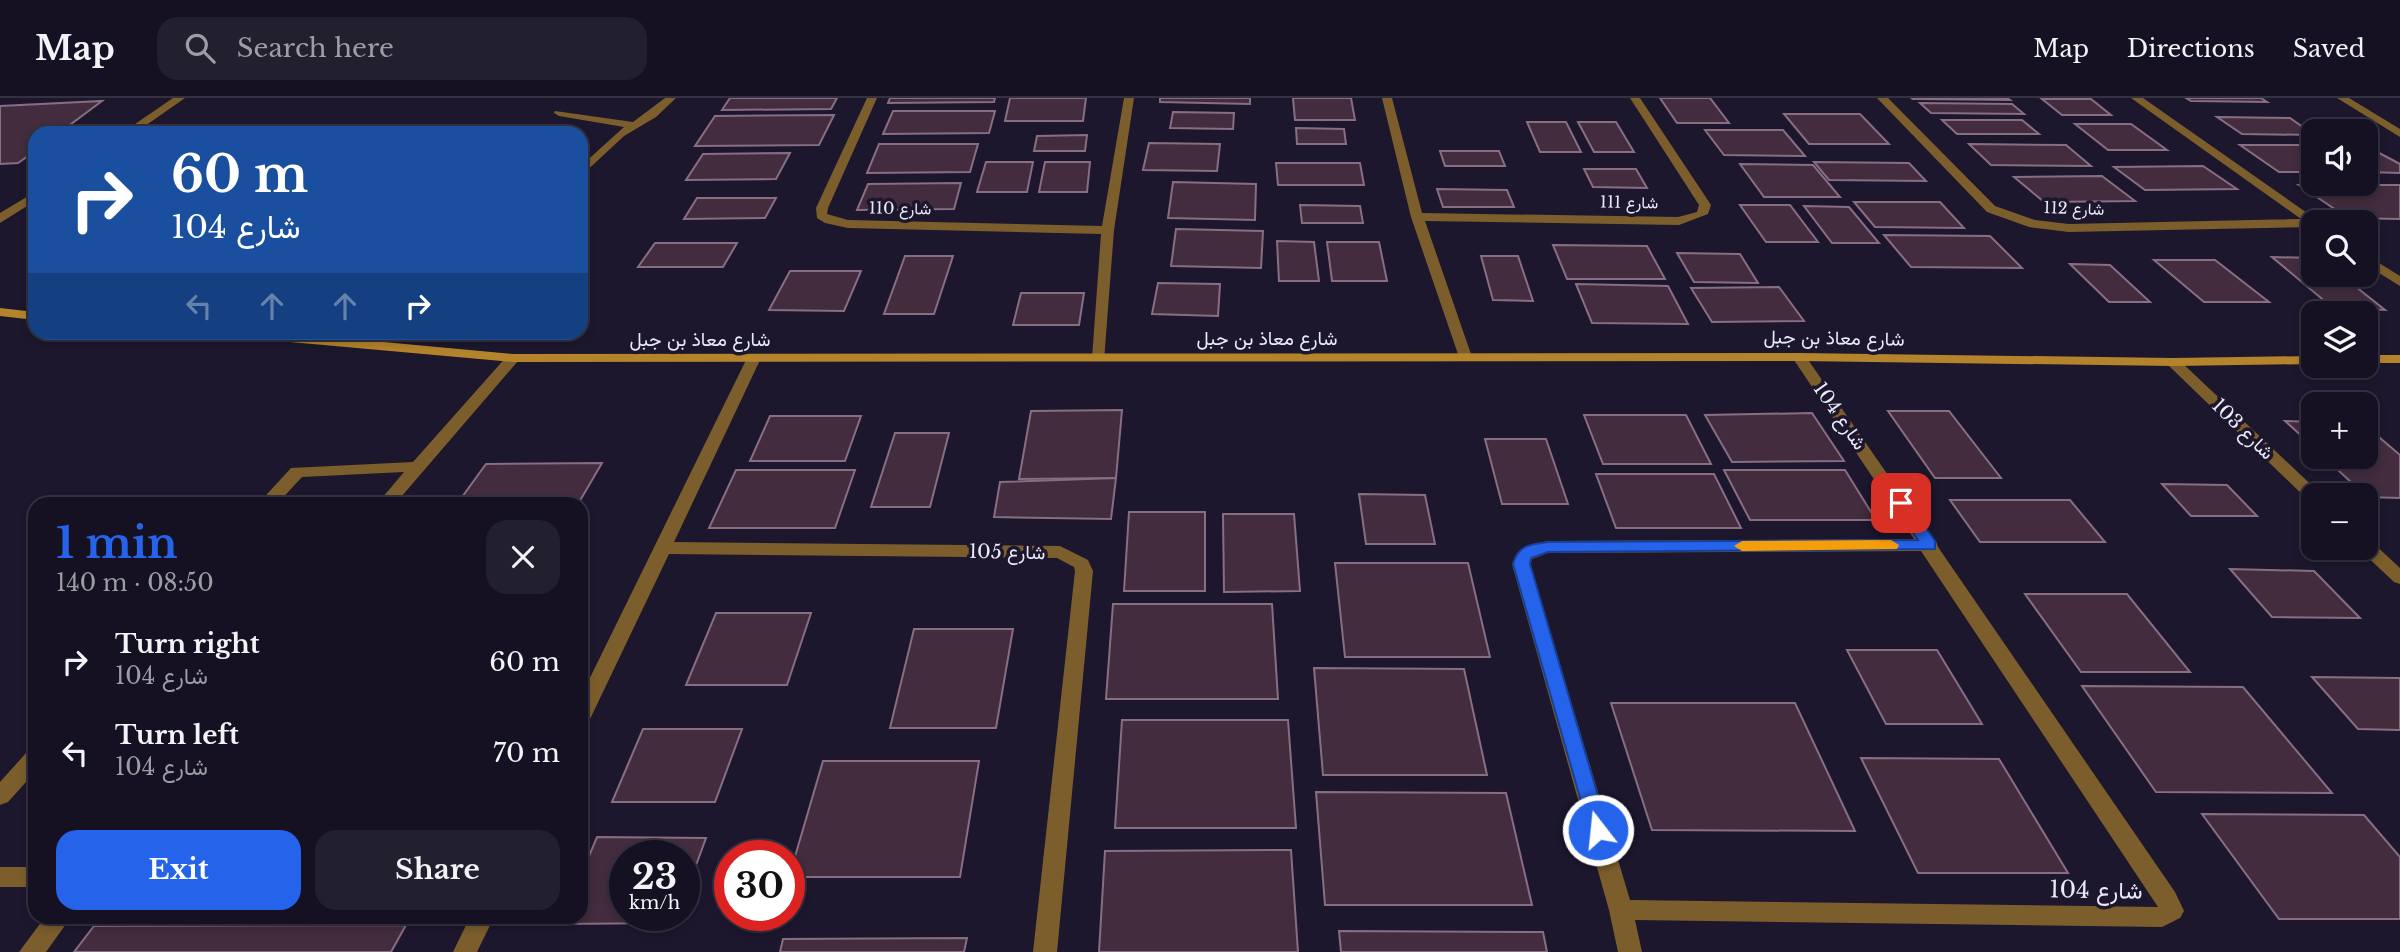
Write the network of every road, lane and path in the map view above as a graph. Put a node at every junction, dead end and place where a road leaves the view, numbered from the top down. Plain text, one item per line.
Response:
1 (180, 98) edge
2 (671, 98) edge
3 (872, 98) edge
4 (1129, 98) edge
5 (1387, 98) edge
6 (1635, 98) edge
7 (1882, 98) edge
8 (2136, 98) edge
9 (2342, 98) edge
10 (559, 113) dead end
11 (632, 125) junction
12 (138, 126) edge
13 (2400, 134) edge
14 (588, 165) edge
15 (28, 201) edge
16 (2301, 214) edge
17 (1417, 217) junction
18 (0, 219) edge
19 (2301, 223) edge
20 (1108, 230) junction
21 (2378, 266) edge
22 (2400, 282) edge
23 (0, 312) edge
24 (28, 315) edge
25 (312, 340) edge
26 (1465, 357) junction
27 (1799, 357) junction
28 (513, 358) junction
29 (754, 358) junction
30 (1098, 358) junction
31 (2378, 359) edge
32 (2400, 359) edge
33 (2301, 360) edge
34 (2173, 362) junction
35 (416, 467) junction
36 (2301, 484) edge
37 (274, 497) edge
38 (392, 497) edge
39 (1930, 545) junction
40 (664, 548) junction
41 (2378, 555) edge
42 (2396, 570) edge
43 (588, 703) edge
44 (28, 766) edge
45 (0, 796) edge
46 (0, 877) edge
47 (28, 877) edge
48 (1621, 910) junction
49 (53, 924) edge
50 (479, 924) edge
51 (31, 952) edge
52 (465, 952) edge
53 (1045, 952) edge
54 (1630, 952) edge

1 - 12 street
2 - 11 street
3 - 20 street, شارع 110
4 - 20 street
5 - 17 street
6 - 17 street, شارع 111
7 - 19 street, شارع 112
8 - 16 street, شارع 112
9 - 13 street
10 - 11 street
11 - 14 street
15 - 18 street
17 - 26 street
20 - 30 street
21 - 22 street
23 - 24 street
25 - 28 street, شارع معاذ بن جبل
26 - 27 street, شارع معاذ بن جبل
26 - 30 street, شارع معاذ بن جبل
27 - 34 street, شارع معاذ بن جبل
27 - 39 street, شارع 104
28 - 29 street, شارع معاذ بن جبل
28 - 35 street
29 - 30 street, شارع معاذ بن جبل
29 - 40 street
31 - 32 street
33 - 34 street, شارع معاذ بن جبل
34 - 36 street, شارع 103
35 - 37 street
35 - 38 street
39 - 48 street
39 - 48 street, شارع 104
40 - 43 street
40 - 53 street, شارع 105
41 - 42 street
44 - 45 street
46 - 47 street
48 - 54 street
49 - 51 street
50 - 52 street

